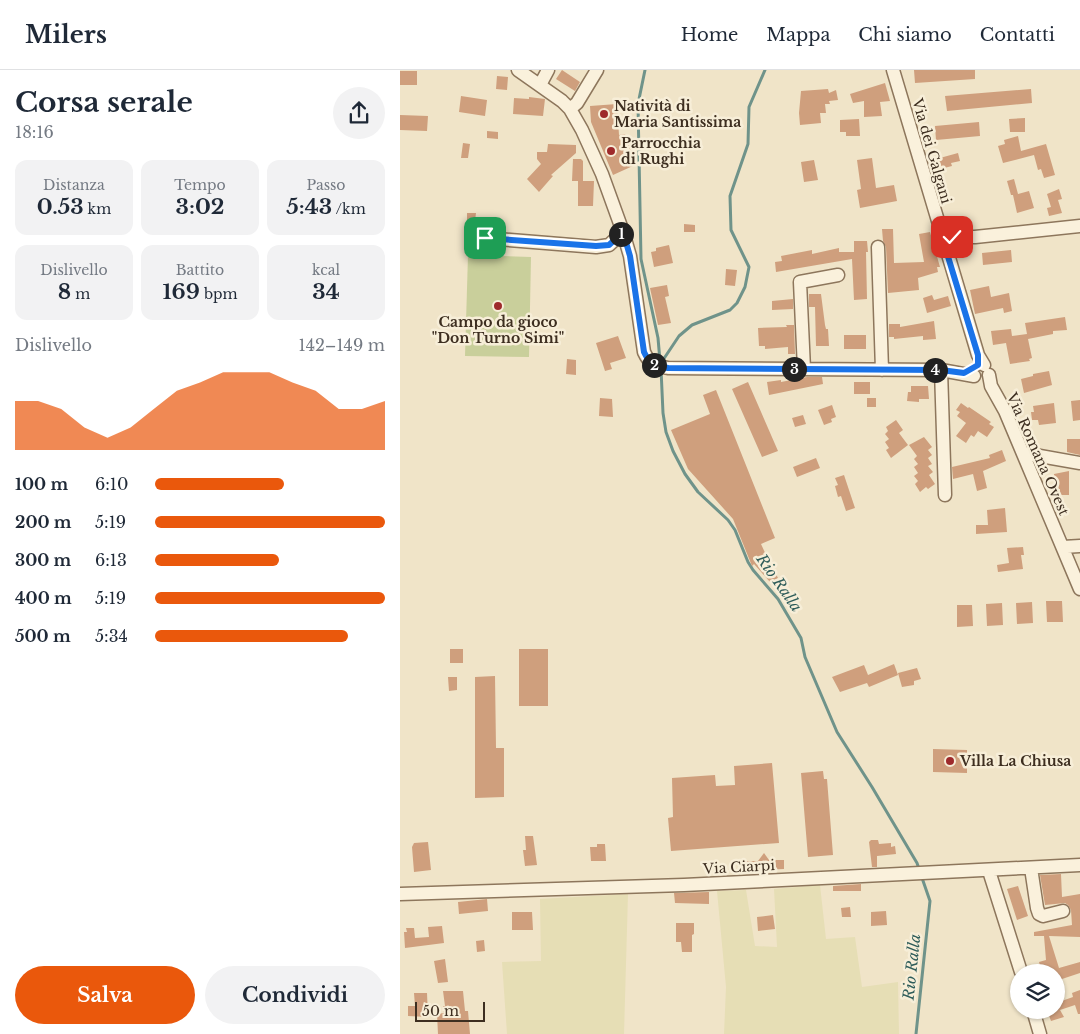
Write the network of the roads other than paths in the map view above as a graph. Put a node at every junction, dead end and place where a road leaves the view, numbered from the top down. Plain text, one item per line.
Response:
1 (518, 70) edge
2 (548, 70) edge
3 (597, 70) edge
4 (893, 70) edge
5 (540, 85) junction
6 (570, 109) junction
7 (1080, 226) edge
8 (623, 232) junction
9 (942, 237) junction
10 (485, 238) dead end
11 (878, 248) dead end
12 (838, 275) dead end
13 (804, 369) junction
14 (882, 370) junction
15 (941, 370) junction
16 (980, 372) junction
17 (1023, 454) junction
18 (1080, 462) edge
19 (945, 495) dead end
20 (1080, 546) edge
21 (1063, 547) junction
22 (1080, 589) edge
23 (1080, 865) edge
24 (1031, 868) junction
25 (988, 871) junction
26 (400, 894) edge
27 (1063, 911) dead end
28 (1018, 964) edge
29 (1036, 1019) edge
30 (1040, 1034) edge

1 - 5 street
2 - 5 street
3 - 6 street
4 - 9 street, Via dei Galgani
5 - 6 street
6 - 8 street
7 - 9 street
8 - 10 street
8 - 13 street
9 - 16 street, Via dei Galgani
11 - 14 street
12 - 13 street
13 - 14 street
14 - 15 street
15 - 16 street
15 - 19 street
16 - 17 street, Via Romana Ovest
17 - 18 street
17 - 21 street, Via Romana Ovest
20 - 21 street
21 - 22 street, Via Romana Ovest
23 - 24 street, Via Ciarpi
24 - 25 street, Via Ciarpi
24 - 27 street
25 - 26 street, Via Ciarpi
25 - 28 street
29 - 30 street

